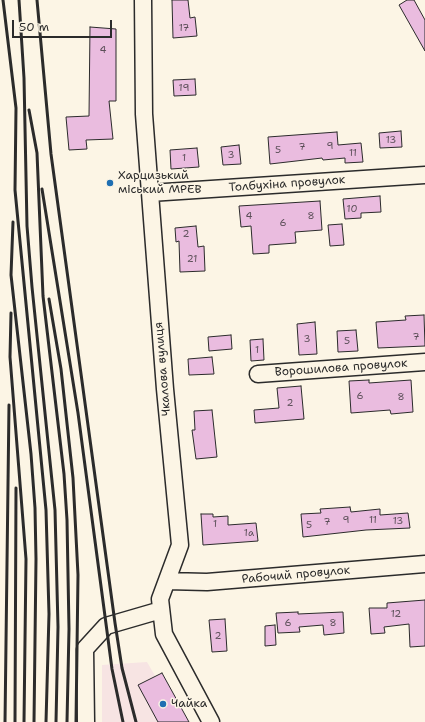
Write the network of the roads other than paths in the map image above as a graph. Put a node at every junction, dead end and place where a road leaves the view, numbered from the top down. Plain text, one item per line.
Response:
1 (143, 0) edge
2 (425, 174) edge
3 (150, 193) junction
4 (425, 362) edge
5 (258, 374) dead end
6 (425, 564) edge
7 (167, 581) junction
8 (161, 610) junction
9 (86, 722) edge
10 (211, 722) edge

1 - 3 street, Чкалова вулиця
2 - 3 street, Толбухіна провулок
3 - 7 street, Чкалова вулиця
4 - 5 street, Ворошилова провулок
6 - 7 street, Рабочий провулок
7 - 8 street, Чкалова вулиця
8 - 9 street
8 - 10 street, Чкалова вулиця

